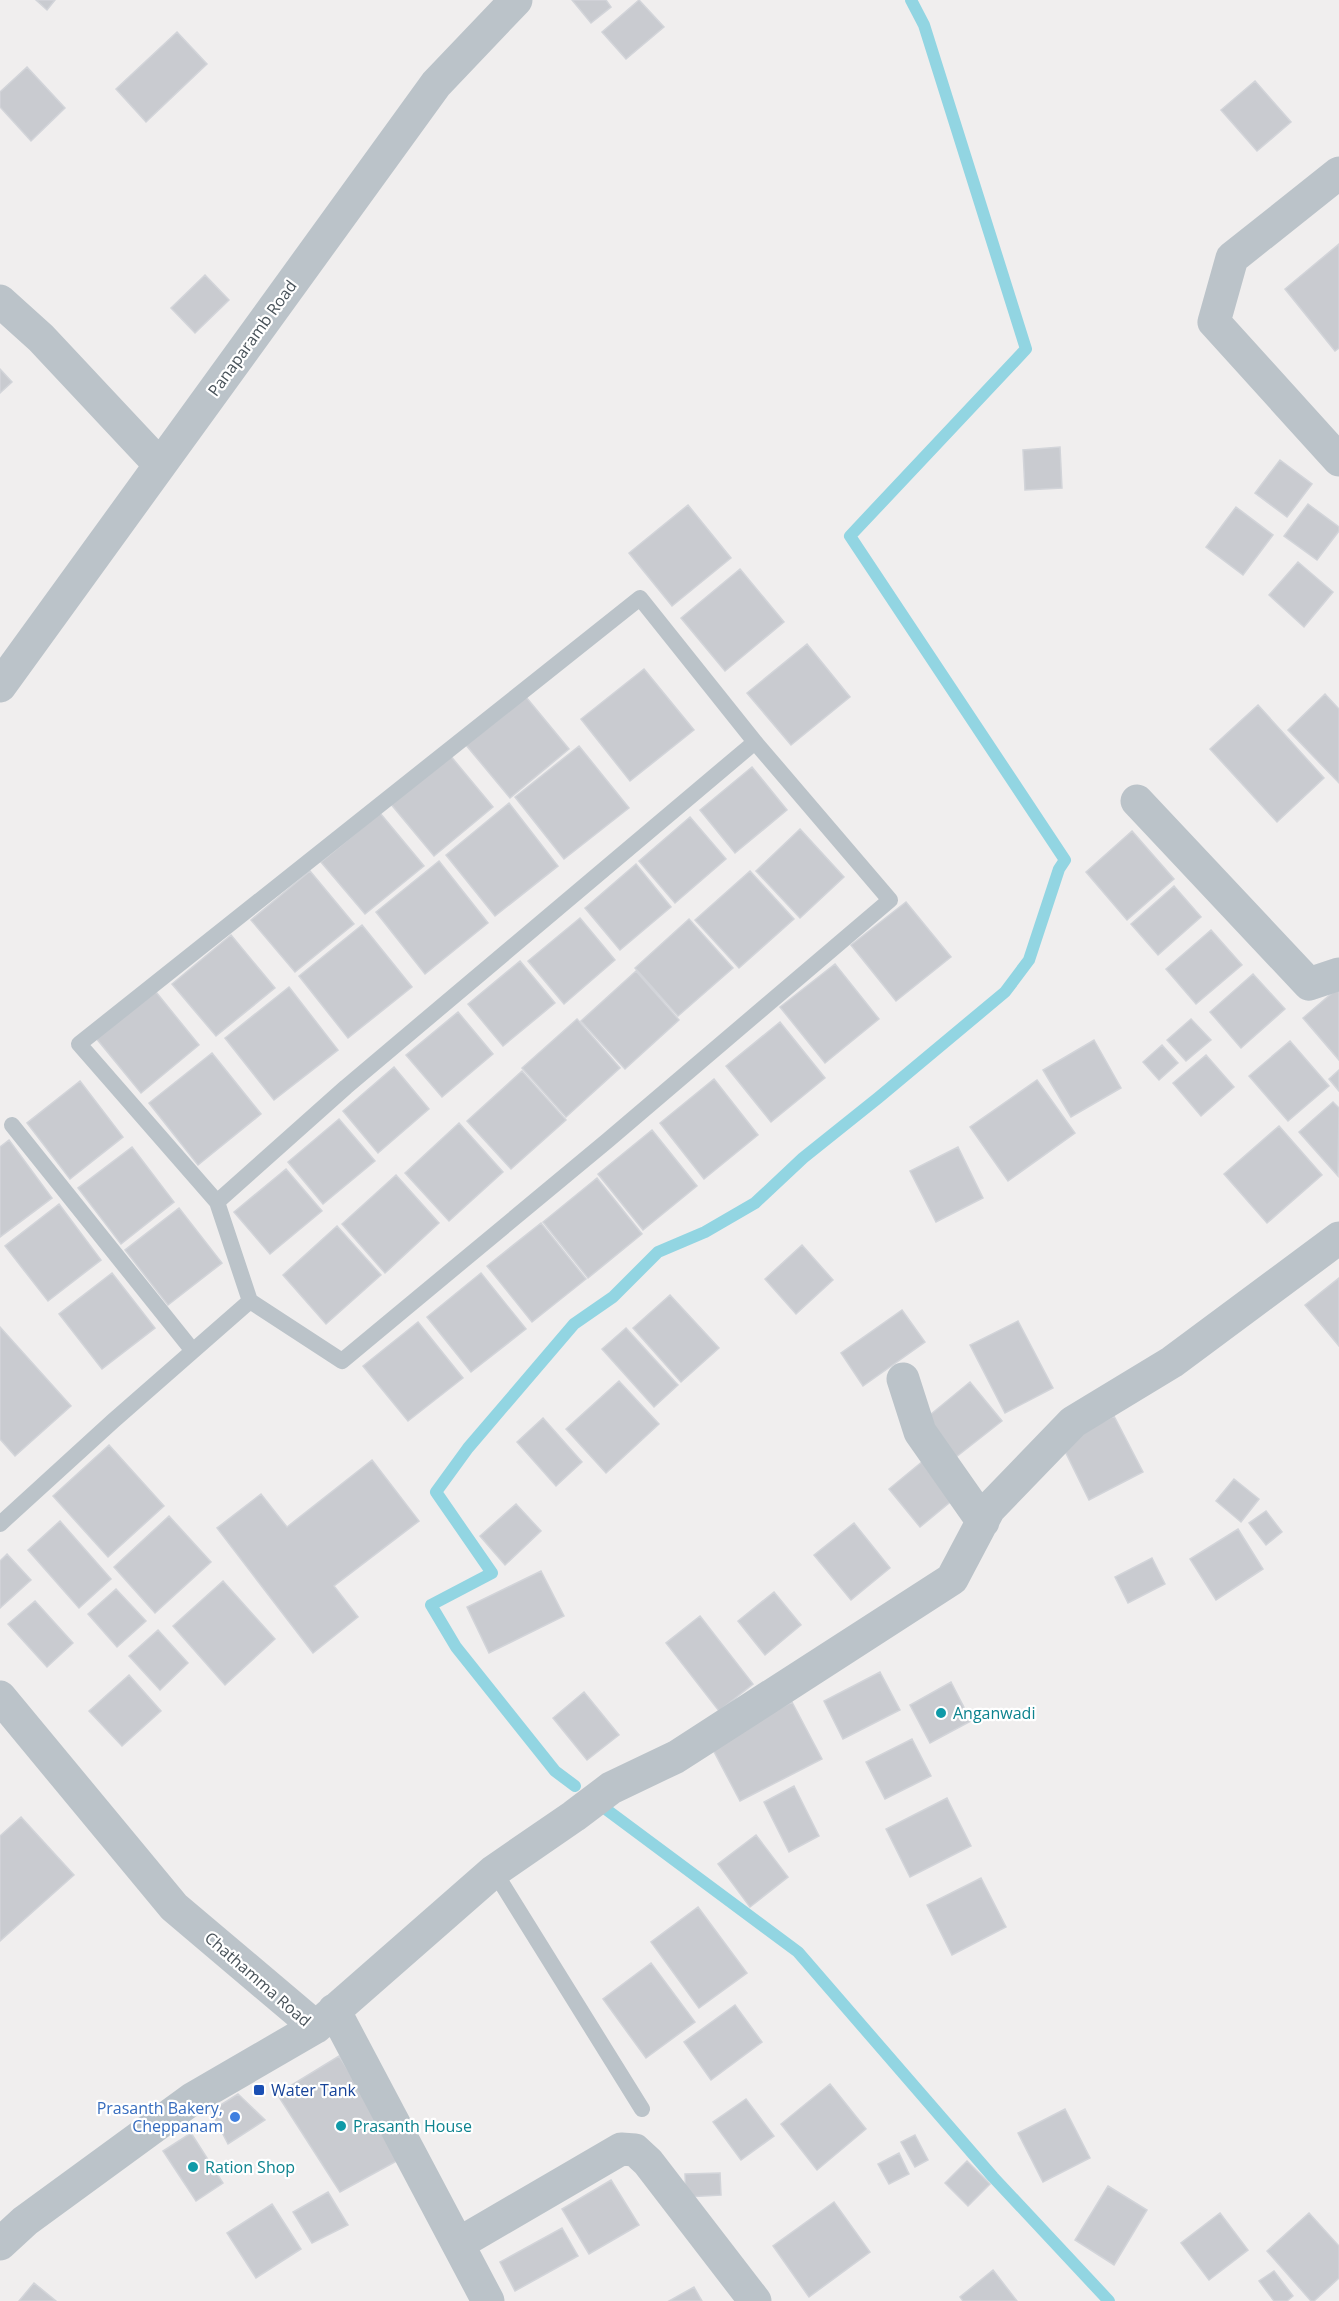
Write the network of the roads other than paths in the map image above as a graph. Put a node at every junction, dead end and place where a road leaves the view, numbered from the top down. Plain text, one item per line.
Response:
1 (516, 0) edge
2 (1337, 180) edge
3 (0, 302) edge
4 (1339, 460) edge
5 (160, 465) junction
6 (0, 686) edge
7 (755, 742) junction
8 (1137, 801) dead end
9 (1339, 974) edge
10 (12, 1125) dead end
11 (217, 1202) junction
12 (1339, 1238) edge
13 (250, 1301) junction
14 (193, 1351) junction
15 (903, 1379) dead end
16 (983, 1522) junction
17 (0, 1524) edge
18 (0, 1697) edge
19 (494, 1871) junction
20 (325, 2018) junction
21 (642, 2109) dead end
22 (0, 2244) edge
23 (458, 2244) junction
24 (488, 2301) edge
25 (755, 2301) edge

1 - 5 street, Panaparamb Road
2 - 4 street
3 - 5 street
5 - 6 street, Panaparamb Road
7 - 11 lane
7 - 11 lane
7 - 13 lane
8 - 9 street
10 - 14 lane
11 - 13 lane
12 - 16 street
13 - 14 lane
14 - 17 lane
15 - 16 street
16 - 19 street
18 - 20 street, Chathamma Road
19 - 20 street
19 - 21 lane
20 - 22 street, Chathamma Road
20 - 23 street
23 - 24 street
23 - 25 street

